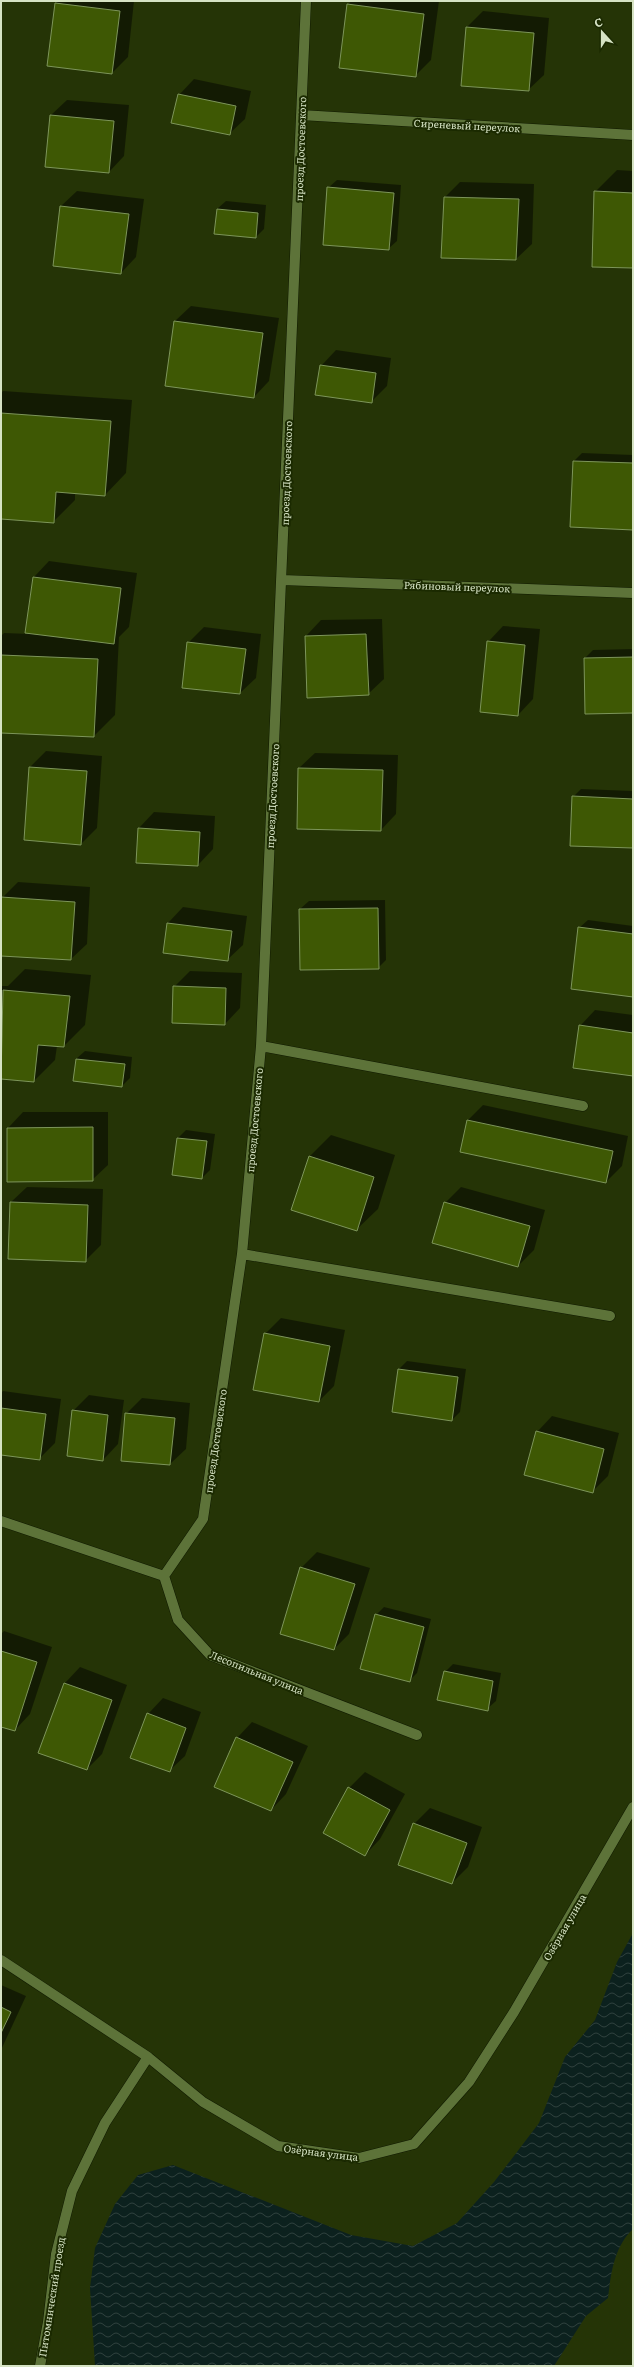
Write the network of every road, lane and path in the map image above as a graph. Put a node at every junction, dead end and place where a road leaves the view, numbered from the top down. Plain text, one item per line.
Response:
1 (306, 1) edge
2 (301, 115) junction
3 (633, 135) edge
4 (282, 580) junction
5 (633, 593) edge
6 (261, 1046) junction
7 (583, 1106) dead end
8 (242, 1254) junction
9 (610, 1316) dead end
10 (1, 1521) edge
11 (164, 1576) junction
12 (417, 1735) dead end
13 (633, 1807) edge
14 (1, 1960) edge
15 (148, 2057) junction
16 (40, 2366) edge

1 - 2 street, проезд Достоевского
2 - 3 street, Сиреневый переулок
2 - 4 street, проезд Достоевского
4 - 5 street, Рябиновый переулок
4 - 6 street, проезд Достоевского
6 - 7 street
6 - 8 street, проезд Достоевского
8 - 9 street
8 - 11 street, проезд Достоевского
10 - 11 street
11 - 12 street, Лесопильная улица
13 - 15 street, Озёрная улица
14 - 15 street, Озёрная улица
15 - 16 street, Питомнический проезд

